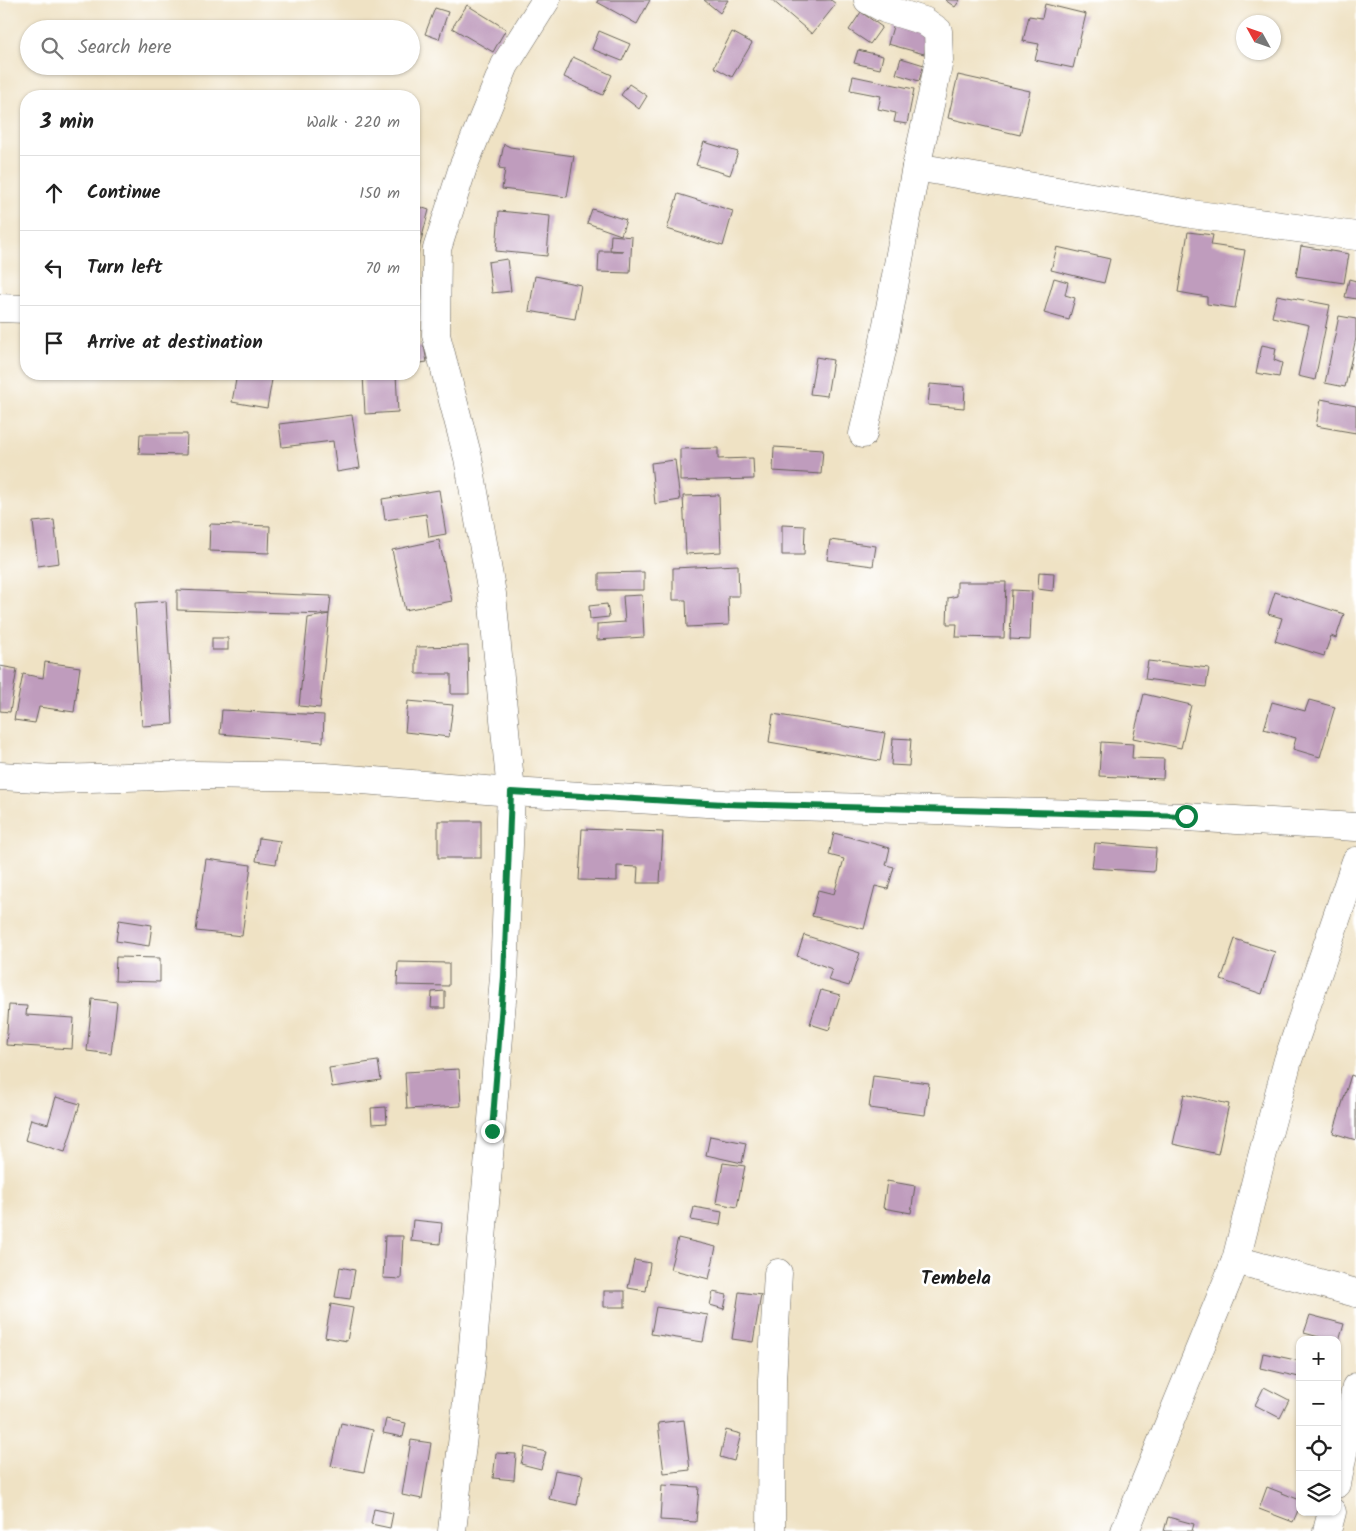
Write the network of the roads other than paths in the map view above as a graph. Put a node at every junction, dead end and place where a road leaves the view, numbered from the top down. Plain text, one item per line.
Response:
1 (546, 0) edge
2 (868, 0) edge
3 (916, 167) junction
4 (1356, 236) edge
5 (0, 308) edge
6 (20, 309) edge
7 (425, 334) edge
8 (863, 434) dead end
9 (0, 776) edge
10 (511, 792) junction
11 (1356, 827) edge
12 (1356, 861) edge
13 (1236, 1260) junction
14 (778, 1273) dead end
15 (1356, 1293) edge
16 (1356, 1387) edge
17 (1340, 1471) edge
18 (1331, 1516) edge
19 (452, 1531) edge
20 (771, 1531) edge
21 (1125, 1531) edge
22 (1327, 1531) edge

1 - 7 street
2 - 3 street
3 - 4 street
3 - 8 street
5 - 6 street
7 - 10 street
9 - 10 street
10 - 11 street
10 - 19 street
12 - 13 street
13 - 15 street
13 - 21 street
14 - 20 street
16 - 17 street
18 - 22 street

